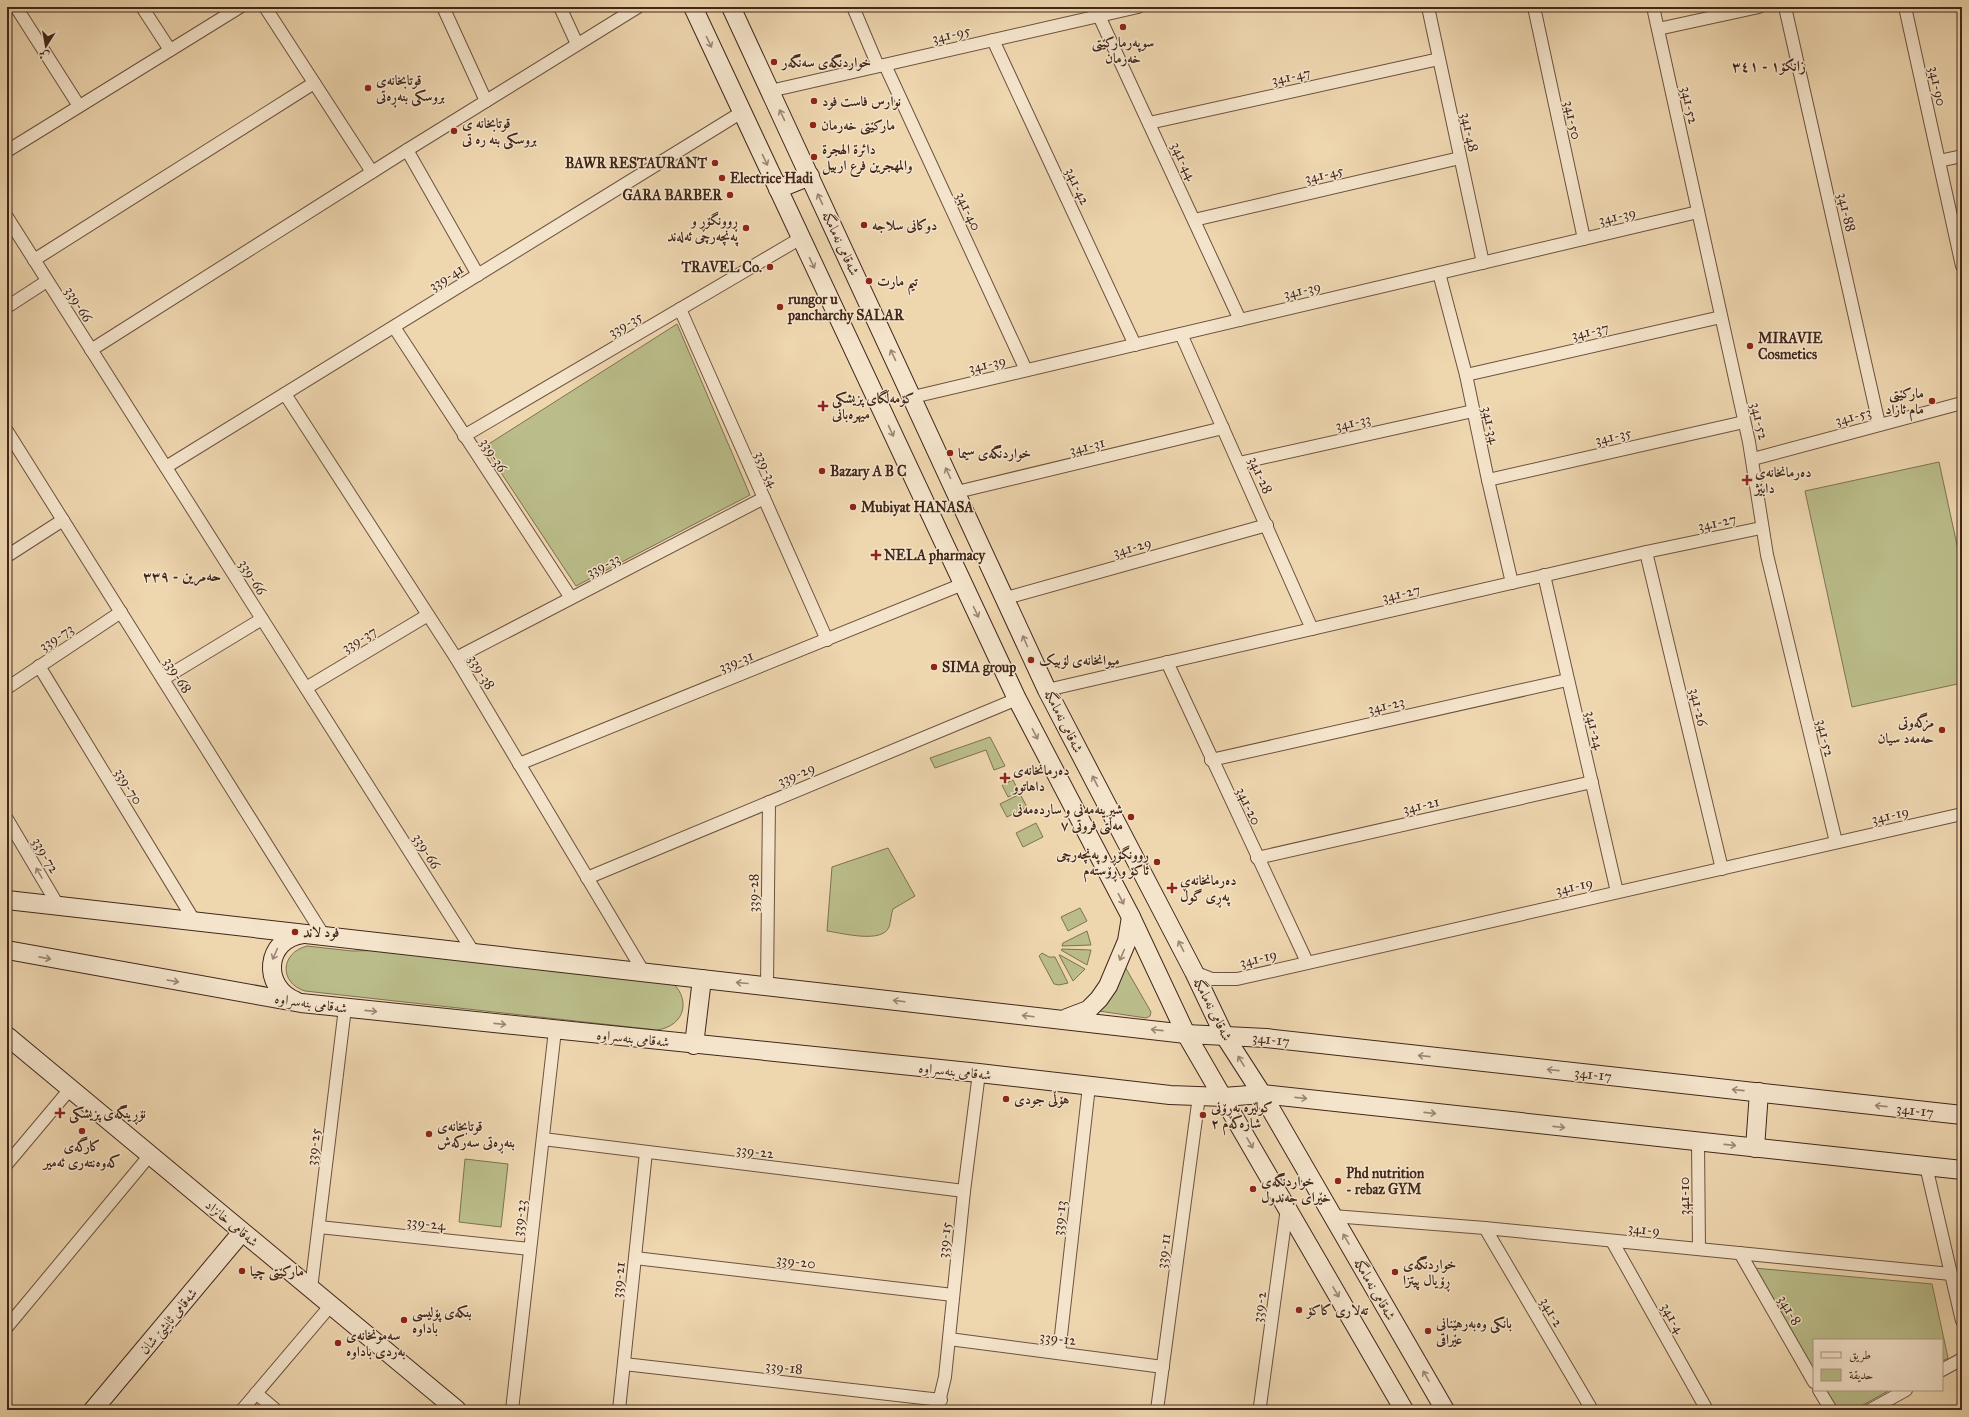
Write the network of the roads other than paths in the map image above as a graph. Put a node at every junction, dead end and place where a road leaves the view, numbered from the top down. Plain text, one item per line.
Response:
1 (16, 7) edge
2 (142, 7) edge
3 (240, 7) edge
4 (265, 7) edge
5 (443, 7) edge
6 (560, 7) edge
7 (638, 7) edge
8 (693, 7) edge
9 (731, 7) edge
10 (853, 7) edge
11 (1138, 7) edge
12 (1428, 7) edge
13 (1534, 7) edge
14 (1653, 7) edge
15 (1759, 7) edge
16 (1785, 7) edge
17 (1905, 7) edge
18 (1114, 10) edge
19 (1099, 16) junction
20 (1658, 29) junction
21 (993, 40) junction
22 (577, 44) junction
23 (170, 50) junction
24 (1439, 59) junction
25 (881, 66) junction
26 (314, 83) junction
27 (770, 91) junction
28 (486, 101) junction
29 (80, 106) junction
30 (742, 112) junction
31 (1149, 123) junction
32 (407, 150) junction
33 (7, 151) edge
34 (1962, 156) edge
35 (1460, 158) junction
36 (1939, 161) junction
37 (372, 172) junction
38 (810, 176) junction
39 (778, 189) junction
40 (1698, 212) junction
41 (7, 217) edge
42 (1194, 220) junction
43 (801, 238) junction
44 (1584, 239) junction
45 (34, 260) junction
46 (1483, 263) junction
47 (1962, 266) edge
48 (1439, 273) junction
49 (478, 275) junction
50 (47, 281) junction
51 (7, 306) edge
52 (680, 309) junction
53 (1721, 317) junction
54 (1240, 320) junction
55 (394, 327) junction
56 (1181, 334) junction
57 (1135, 345) junction
58 (91, 350) junction
59 (1026, 370) junction
60 (1466, 375) junction
61 (285, 394) junction
62 (913, 397) junction
63 (1962, 403) edge
64 (1473, 411) junction
65 (1744, 422) junction
66 (1879, 424) junction
67 (1224, 428) junction
68 (7, 431) edge
69 (464, 436) junction
70 (1753, 459) junction
71 (1240, 462) junction
72 (166, 467) junction
73 (1488, 480) junction
74 (957, 492) junction
75 (764, 498) junction
76 (63, 520) junction
77 (1267, 525) junction
78 (1761, 528) junction
79 (1646, 552) junction
80 (7, 556) edge
81 (1544, 575) junction
82 (1512, 583) junction
83 (963, 584) junction
84 (570, 598) junction
85 (1006, 598) junction
86 (121, 612) junction
87 (428, 615) junction
88 (262, 619) junction
89 (1312, 629) junction
90 (827, 640) junction
91 (456, 658) junction
92 (1166, 662) junction
93 (39, 666) junction
94 (163, 679) junction
95 (1568, 680) junction
96 (7, 688) edge
97 (306, 688) junction
98 (1047, 690) junction
99 (1017, 699) junction
100 (1211, 760) junction
101 (520, 764) junction
102 (1592, 782) junction
103 (769, 802) junction
104 (1962, 814) edge
105 (7, 819) edge
106 (1836, 842) junction
107 (1257, 858) junction
108 (1722, 869) junction
109 (587, 878) junction
110 (1617, 892) junction
111 (7, 900) edge
112 (59, 907) junction
113 (1130, 917) junction
114 (195, 922) junction
115 (305, 934) junction
116 (324, 936) junction
117 (7, 950) edge
118 (474, 953) junction
119 (1306, 962) junction
120 (643, 971) junction
121 (1194, 972) junction
122 (702, 979) junction
123 (767, 985) junction
124 (303, 1003) junction
125 (346, 1008) junction
126 (1061, 1019) junction
127 (555, 1030) junction
128 (1186, 1034) junction
129 (1224, 1035) junction
130 (7, 1036) edge
131 (694, 1045) junction
132 (979, 1073) junction
133 (1089, 1086) junction
134 (70, 1088) junction
135 (1759, 1092) junction
136 (1262, 1094) junction
137 (1199, 1096) junction
138 (1224, 1097) junction
139 (1962, 1115) edge
140 (543, 1139) junction
141 (1698, 1142) junction
142 (1755, 1148) junction
143 (646, 1152) junction
144 (150, 1155) junction
145 (7, 1164) edge
146 (1926, 1166) junction
147 (1962, 1170) edge
148 (964, 1191) junction
149 (1287, 1207) junction
150 (1333, 1216) junction
151 (318, 1228) junction
152 (1485, 1228) junction
153 (242, 1232) junction
154 (1612, 1241) junction
155 (530, 1249) junction
156 (1699, 1249) junction
157 (1740, 1253) junction
158 (635, 1258) junction
159 (1951, 1274) junction
160 (311, 1289) junction
161 (953, 1295) junction
162 (331, 1305) junction
163 (1962, 1322) edge
164 (7, 1327) edge
165 (948, 1339) junction
166 (1059, 1353) junction
167 (1962, 1359) edge
168 (624, 1364) junction
169 (1163, 1366) junction
170 (1943, 1369) edge
171 (1813, 1380) edge
172 (1820, 1391) edge
173 (1904, 1391) edge
174 (256, 1394) junction
175 (939, 1405) edge
176 (93, 1410) edge
177 (242, 1410) edge
178 (276, 1410) edge
179 (457, 1410) edge
180 (512, 1410) edge
181 (619, 1410) edge
182 (1157, 1410) edge
183 (1263, 1410) edge
184 (1404, 1410) edge
185 (1445, 1410) edge
186 (1592, 1410) edge
187 (1707, 1410) edge
188 (1831, 1410) edge
189 (1870, 1410) edge

1 - 29 street
2 - 23 street
3 - 23 street
4 - 26 street
5 - 28 street
6 - 22 street
7 - 22 street
8 -> 30 main road
9 - 27 main road, شەقامی نەمامگە
10 - 25 street, 341-40
11 - 18 street, 341-95
12 - 24 street, 341-48
13 - 44 street, 341-50
14 - 20 street, 341-52
15 - 20 street
16 - 66 street, 341-88
17 - 36 street, 341-90
18 - 19 street, 341-95
19 - 21 street, 341-95
19 - 31 street, 341-44
20 - 40 street, 341-52
21 - 25 street, 341-95
21 - 57 street, 341-42
22 - 28 street
23 - 29 street
24 - 31 street, 341-47
24 - 35 street, 341-48
25 - 27 street, 341-95
25 - 59 street, 341-40
26 - 37 street
26 - 45 street
38 -> 27 main road, شەقامی نەمامگە
28 - 32 street
29 - 33 street
30 -> 39 main road
30 - 49 street, 339-41
31 - 42 street, 341-44
32 - 37 street
32 - 49 street
34 - 36 street
35 - 42 street, 341-45
35 - 46 street, 341-48
36 - 47 street, 341-90
37 - 58 street
38 - 39 main road
62 -> 38 main road, شەقامی نەمامگە
39 - 43 main road
40 - 44 street, 341-39
40 - 53 street, 341-52
41 - 45 street, 339-66
42 - 54 street, 341-44
43 - 52 street, 339-35
43 -> 83 main road
44 - 46 street, 341-39
45 - 50 street, 339-66
46 - 48 street, 341-39
48 - 54 street, 341-39
48 - 60 street, 341-34
49 - 55 street, 339-41
50 - 51 street
50 - 58 street, 339-66
52 - 69 street, 339-35
52 - 75 street, 339-34
53 - 60 street, 341-37
53 - 65 street, 341-52
54 - 56 street, 341-39
55 - 61 street, 339-41
55 - 69 street, 339-36
56 - 57 street, 341-39
56 - 67 street, 341-28
57 - 59 street, 341-39
58 - 72 street, 339-66
59 - 62 street, 341-39
60 - 64 street, 341-34
61 - 72 street, 339-41
61 - 87 street, 339-38
74 -> 62 main road, شەقامی نەمامگە
63 - 66 street, 341-53
64 - 71 street, 341-33
64 - 73 street, 341-34
65 - 70 street, 341-52
65 - 73 street, 341-35
66 - 70 street, 341-53
67 - 71 street, 341-28
67 - 74 street, 341-31
68 - 76 street, 339-68
69 - 84 street, 339-36
70 - 78 street, 341-52
71 - 77 street, 341-28
72 - 88 street, 339-66
73 - 82 street, 341-34
74 - 85 main road, شەقامی نەمامگە
75 - 84 street, 339-33
75 - 90 street, 339-34
76 - 80 street
76 - 86 street, 339-68
77 - 85 street, 341-29
77 - 89 street, 341-28
78 - 79 street, 341-27
78 - 106 street, 341-52
79 - 81 street, 341-27
79 - 108 street, 341-26
81 - 82 street, 341-27
81 - 95 street, 341-24
82 - 89 street, 341-27
83 - 90 street, 339-31
83 -> 99 main road
84 - 91 street, 339-33
98 -> 85 main road, شەقامی نەمامگە
86 - 93 street, 339-73
86 - 94 street, 339-68
87 - 91 street, 339-38
87 - 97 street, 339-37
88 - 94 street
88 - 97 street, 339-66
89 - 92 street, 341-27
90 - 101 street, 339-31
91 - 101 street, 339-38
92 - 98 street, 341-27
92 - 100 street, 341-20
93 - 96 street, 339-73
93 - 114 street, 339-70
94 - 116 street, 339-68
95 - 100 street, 341-23
95 - 102 street, 341-24
97 - 118 street, 339-66
121 -> 98 main road, شەقامی نەمامگە
99 - 103 street, 339-29
99 -> 113 main road
100 - 107 street, 341-20
101 - 109 street, 339-38
102 - 107 street, 341-21
102 - 110 street, 341-24
103 - 109 street, 339-29
103 - 123 street, 339-28
104 - 106 street, 341-19
112 -> 105 street, 339-72
106 - 108 street, 341-19
107 - 119 street, 341-20
108 - 110 street, 341-19
109 - 120 street, 339-38
110 - 119 street, 341-19
111 - 112 main road
112 - 114 main road
113 -> 126 main road
113 - 128 main road
114 - 115 main road
115 - 116 main road
115 -> 124 main road
116 - 118 main road
117 -> 124 main road, شەقامی بنەسراوە
118 - 120 main road
119 - 121 street, 341-19
120 - 122 main road
121 - 129 main road, شەقامی نەمامگە
123 -> 122 main road
122 - 131 main road
126 -> 123 main road
124 - 125 main road, شەقامی بنەسراوە
125 -> 127 main road, شەقامی بنەسراوە
125 - 151 street, 339-25
128 -> 126 main road
127 - 131 main road, شەقامی بنەسراوە
127 - 140 street, 339-23
128 - 129 main road
128 - 138 main road
135 -> 129 main road, 341-17
136 -> 129 main road, شەقامی نەمامگە
130 - 134 main road, شەقامی خانزاد
131 - 132 main road, شەقامی بنەسراوە
132 - 133 main road, شەقامی بنەسراوە
132 - 148 street, 339-15
133 - 137 main road, شەقامی بنەسراوە
133 - 166 street, 339-13
134 - 144 main road, شەقامی خانزاد
134 - 145 street
139 -> 135 main road, 341-17
135 - 142 main road
136 - 138 main road, شەقامی بنەسراوە
136 -> 141 main road
136 - 150 main road, شەقامی نەمامگە
137 - 138 main road, شەقامی بنەسراوە
137 - 169 street, 339-11
138 -> 149 main road
140 - 143 street, 339-22
140 - 155 street, 339-23
141 -> 142 main road
141 - 156 street, 341-10
142 - 146 main road
143 - 148 street, 339-22
143 - 158 street, 339-21
144 - 153 main road, شەقامی خانزاد
144 - 164 street
146 - 147 main road
146 - 159 street
148 - 161 street, 339-15
149 - 183 street, 339-2
149 -> 184 main road
150 - 152 street, 341-9
185 -> 150 main road, شەقامی نەمامگە
151 - 155 street, 339-24
151 - 160 street, 339-25
152 - 154 street, 341-9
152 - 186 street, 341-2
153 - 160 main road, شەقامی خانزاد
153 - 176 main road, شەقامی ئایشێ شان
154 - 156 street, 341-9
154 - 187 street, 341-4
155 - 180 street, 339-23
156 - 157 street, 341-9
157 - 159 street, 341-9
157 - 171 street, 341-8
158 - 161 street, 339-20
158 - 168 street, 339-21
159 - 163 street
160 - 162 main road, شەقامی خانزاد
161 - 165 street, 339-15
162 - 174 street
162 - 179 main road, شەقامی خانزاد
165 - 166 street, 339-12
165 - 175 street, 339-15
166 - 169 street, 339-12
167 - 170 street
168 - 175 street, 339-18
168 - 181 street, 339-21
169 - 182 street, 339-11
172 - 188 street
173 - 189 street
174 - 177 street
174 - 178 street

